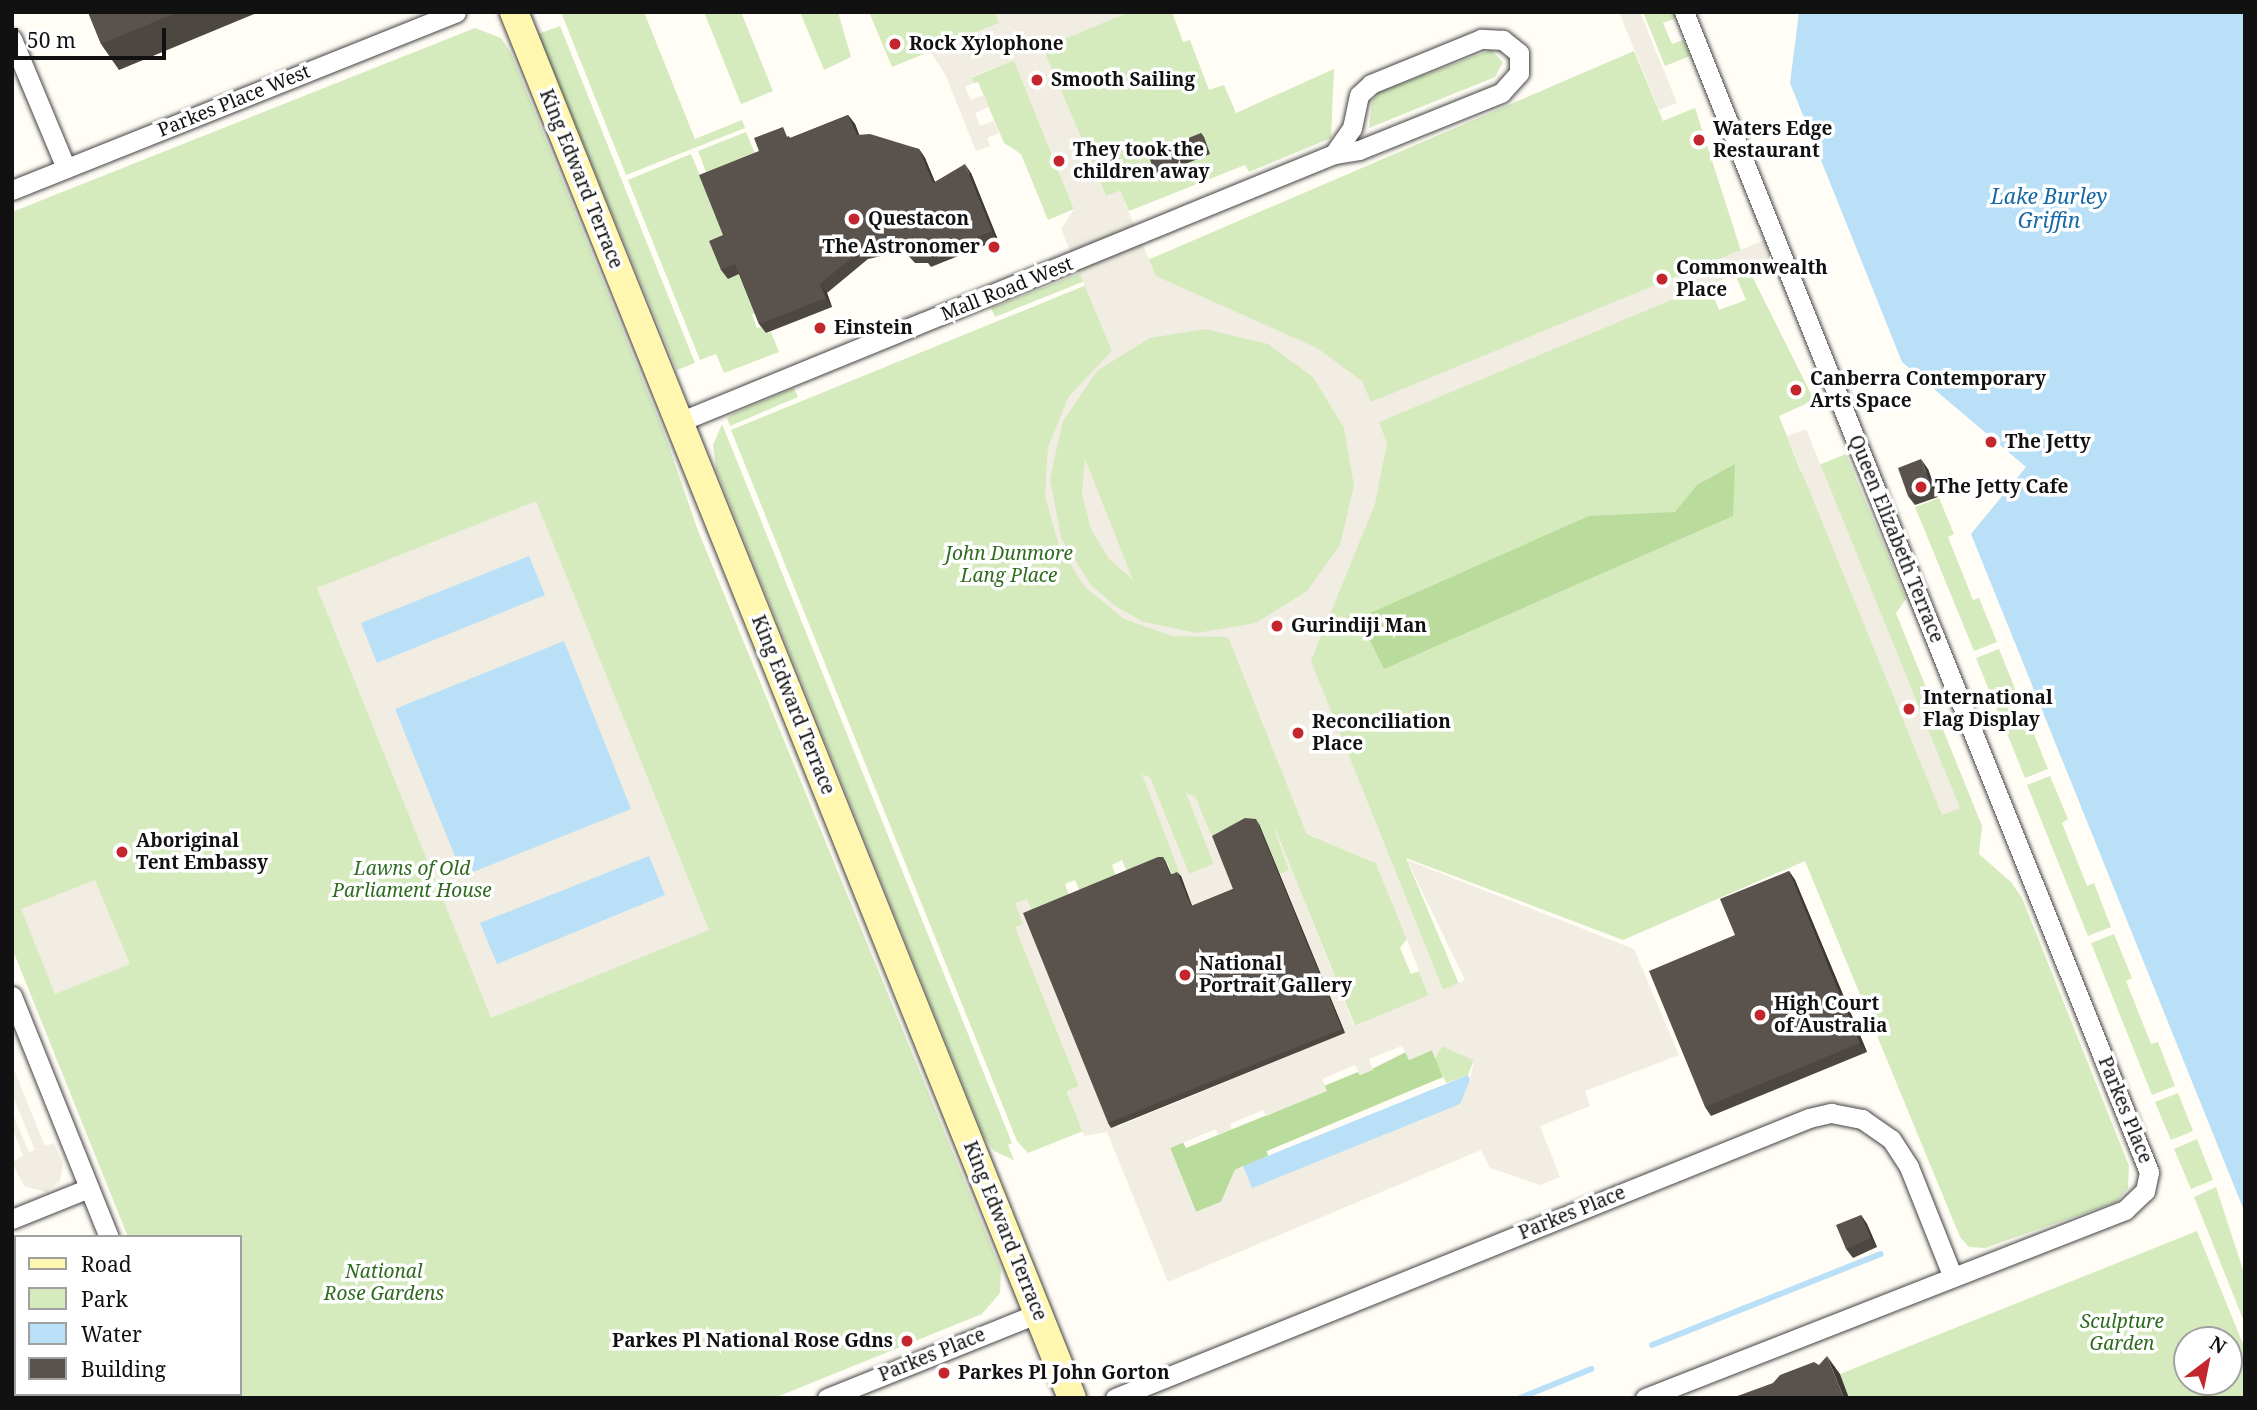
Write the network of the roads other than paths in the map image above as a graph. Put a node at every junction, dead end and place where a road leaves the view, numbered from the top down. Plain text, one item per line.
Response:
1 (456, 12) edge
2 (514, 12) edge
3 (1684, 12) edge
4 (12, 39) edge
5 (1334, 154) junction
6 (66, 168) junction
7 (12, 190) edge
8 (679, 422) junction
9 (1997, 794) joint
10 (12, 996) edge
11 (89, 1188) junction
12 (16, 1217) edge
13 (108, 1235) edge
14 (1952, 1275) junction
15 (1038, 1313) junction
16 (827, 1398) edge
17 (1072, 1398) edge
18 (1115, 1398) edge
19 (1645, 1398) edge

1 - 6 street, Parkes Place West
2 - 8 main road, King Edward Terrace
3 - 9 street, Queen Elizabeth Terrace
4 - 6 street
5 - 5 street, Mall Road West
5 - 8 street, Mall Road West
6 - 7 street, Parkes Place West
8 - 15 main road, King Edward Terrace
9 - 14 street, Parkes Place
10 - 11 street
11 - 12 street
11 - 13 street
14 - 18 street, Parkes Place
14 - 19 street, Parkes Place
15 - 16 street, Parkes Place
15 - 17 main road, King Edward Terrace

